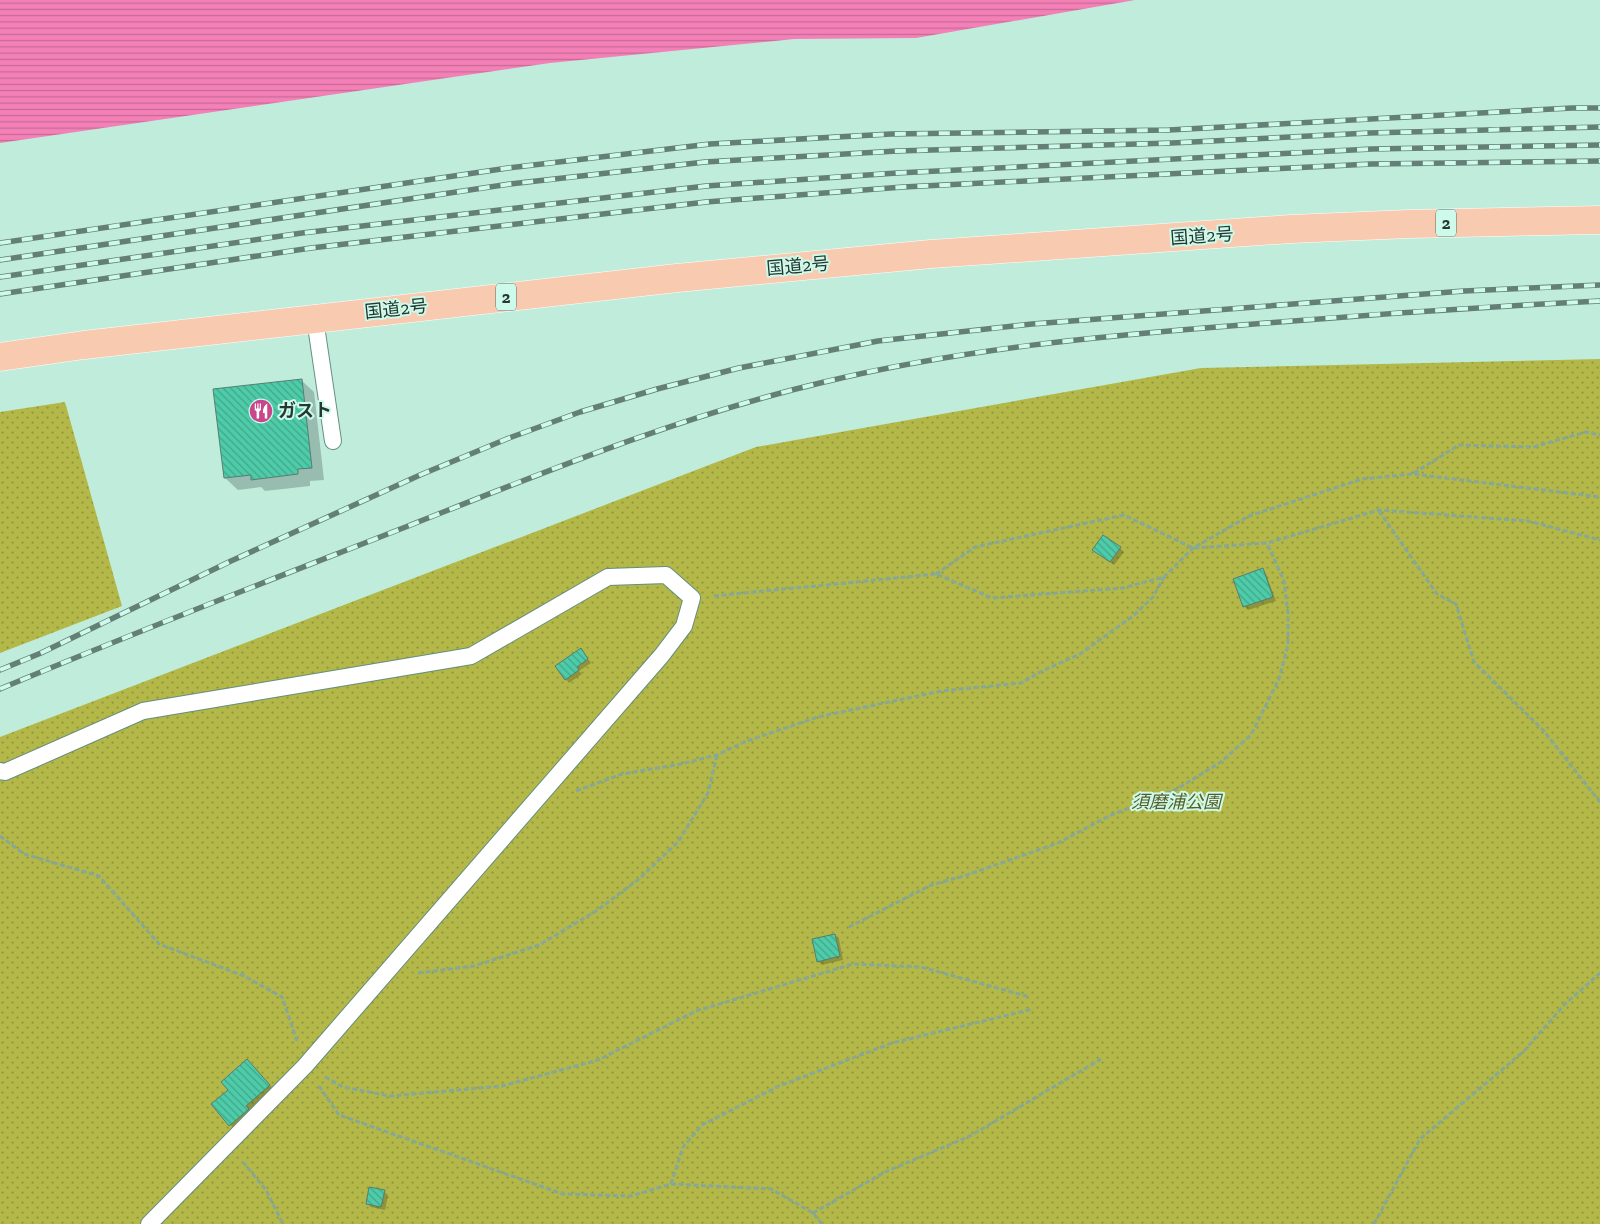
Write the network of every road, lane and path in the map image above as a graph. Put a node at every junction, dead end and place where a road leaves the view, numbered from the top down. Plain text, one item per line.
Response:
1 (1600, 220) edge
2 (315, 318) junction
3 (0, 357) edge
4 (1600, 436) edge
5 (333, 441) dead end
6 (1413, 474) junction
7 (1600, 497) edge
8 (1379, 510) junction
9 (1600, 540) edge
10 (1267, 544) junction
11 (1193, 548) junction
12 (936, 574) junction
13 (1164, 577) junction
14 (692, 598) junction
15 (717, 755) junction
16 (0, 771) edge
17 (542, 794) junction
18 (1600, 802) edge
19 (0, 836) edge
20 (849, 928) dead end
21 (388, 971) junction
22 (1600, 973) edge
23 (1030, 997) dead end
24 (1032, 1009) dead end
25 (1101, 1059) dead end
26 (305, 1066) junction
27 (229, 1143) junction
28 (671, 1184) junction
29 (814, 1213) junction
30 (149, 1224) edge
31 (283, 1224) edge
32 (822, 1224) edge
33 (1374, 1224) edge

1 - 2 highway, 国道2号 / 2
2 - 3 highway, 国道2号 / 2
2 - 5 lane
4 - 6 path
6 - 7 path
6 - 11 path
8 - 9 path
8 - 10 path
8 - 18 path
10 - 11 path
10 - 20 path
11 - 12 path
11 - 13 path
12 - 13 path
12 - 14 path
13 - 15 path
14 - 16 lane
14 - 17 lane
15 - 17 path
15 - 21 path
17 - 21 lane
19 - 26 path
21 - 26 lane
22 - 33 path
23 - 26 path
24 - 28 path
25 - 29 path
26 - 27 lane
26 - 28 path
27 - 30 lane
27 - 31 path
28 - 29 path
29 - 32 path

